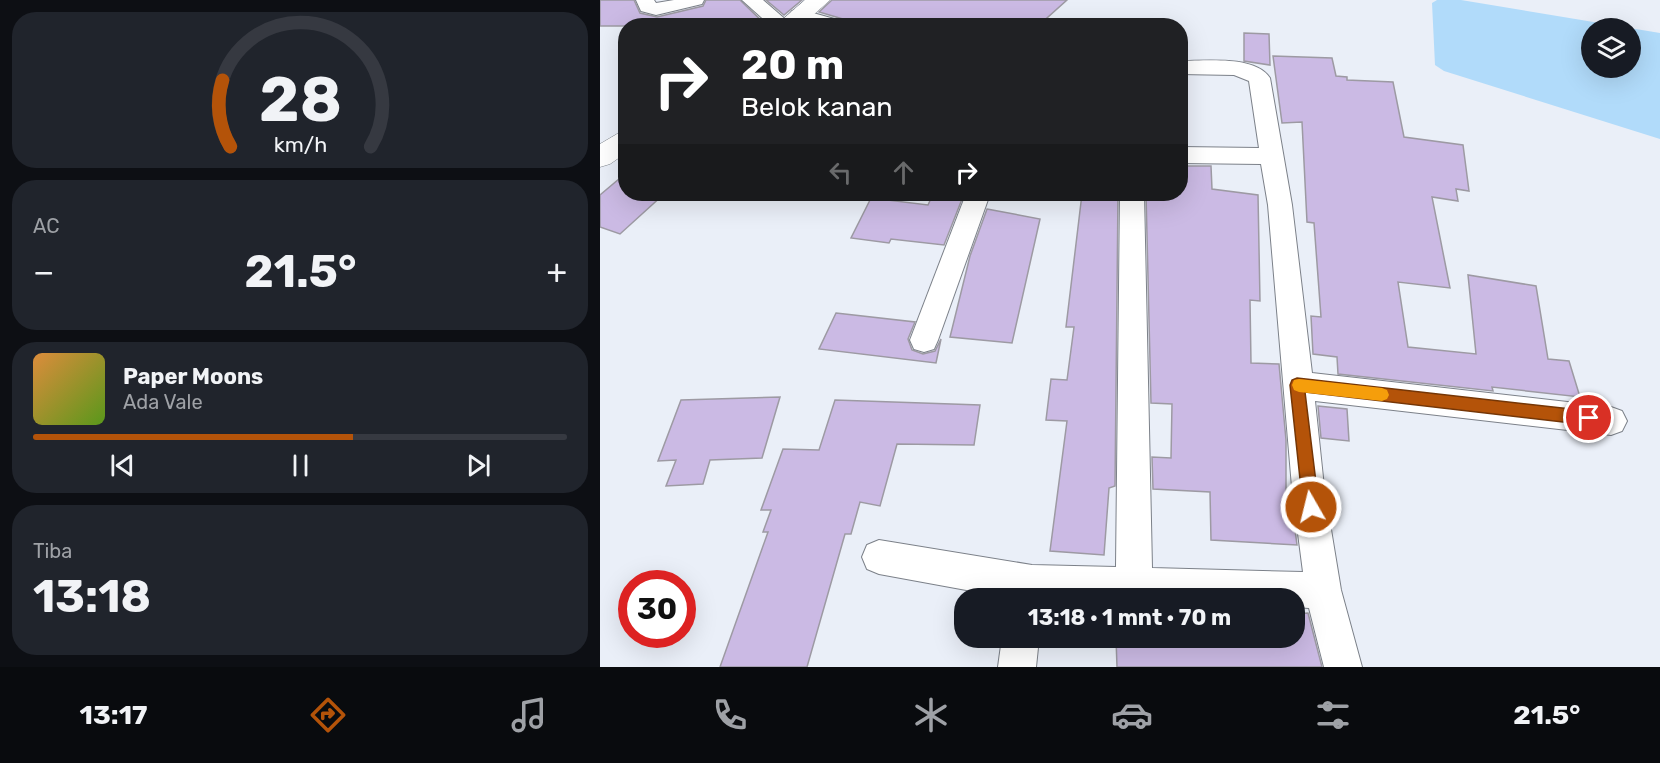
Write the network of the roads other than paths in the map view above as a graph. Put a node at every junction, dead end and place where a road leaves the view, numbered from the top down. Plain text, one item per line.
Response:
1 (645, 0) edge
2 (695, 0) edge
3 (751, 0) edge
4 (819, 0) edge
5 (783, 18) edge
6 (795, 18) edge
7 (1188, 67) edge
8 (618, 145) edge
9 (1188, 155) edge
10 (1271, 156) junction
11 (600, 157) edge
12 (975, 201) edge
13 (1132, 201) edge
14 (924, 340) dead end
15 (1297, 385) junction
16 (1611, 421) dead end
17 (879, 557) dead end
18 (1134, 585) junction
19 (1017, 588) edge
20 (1082, 588) edge
21 (1323, 590) junction
22 (1020, 648) edge
23 (1017, 667) edge
24 (1343, 667) edge

1 - 2 street
3 - 5 street
4 - 6 street
7 - 10 street
8 - 11 street
9 - 10 street
10 - 15 street
12 - 14 street
13 - 18 street
15 - 16 street
15 - 21 street
17 - 19 street
18 - 20 street
18 - 21 street
21 - 24 street
22 - 23 street

